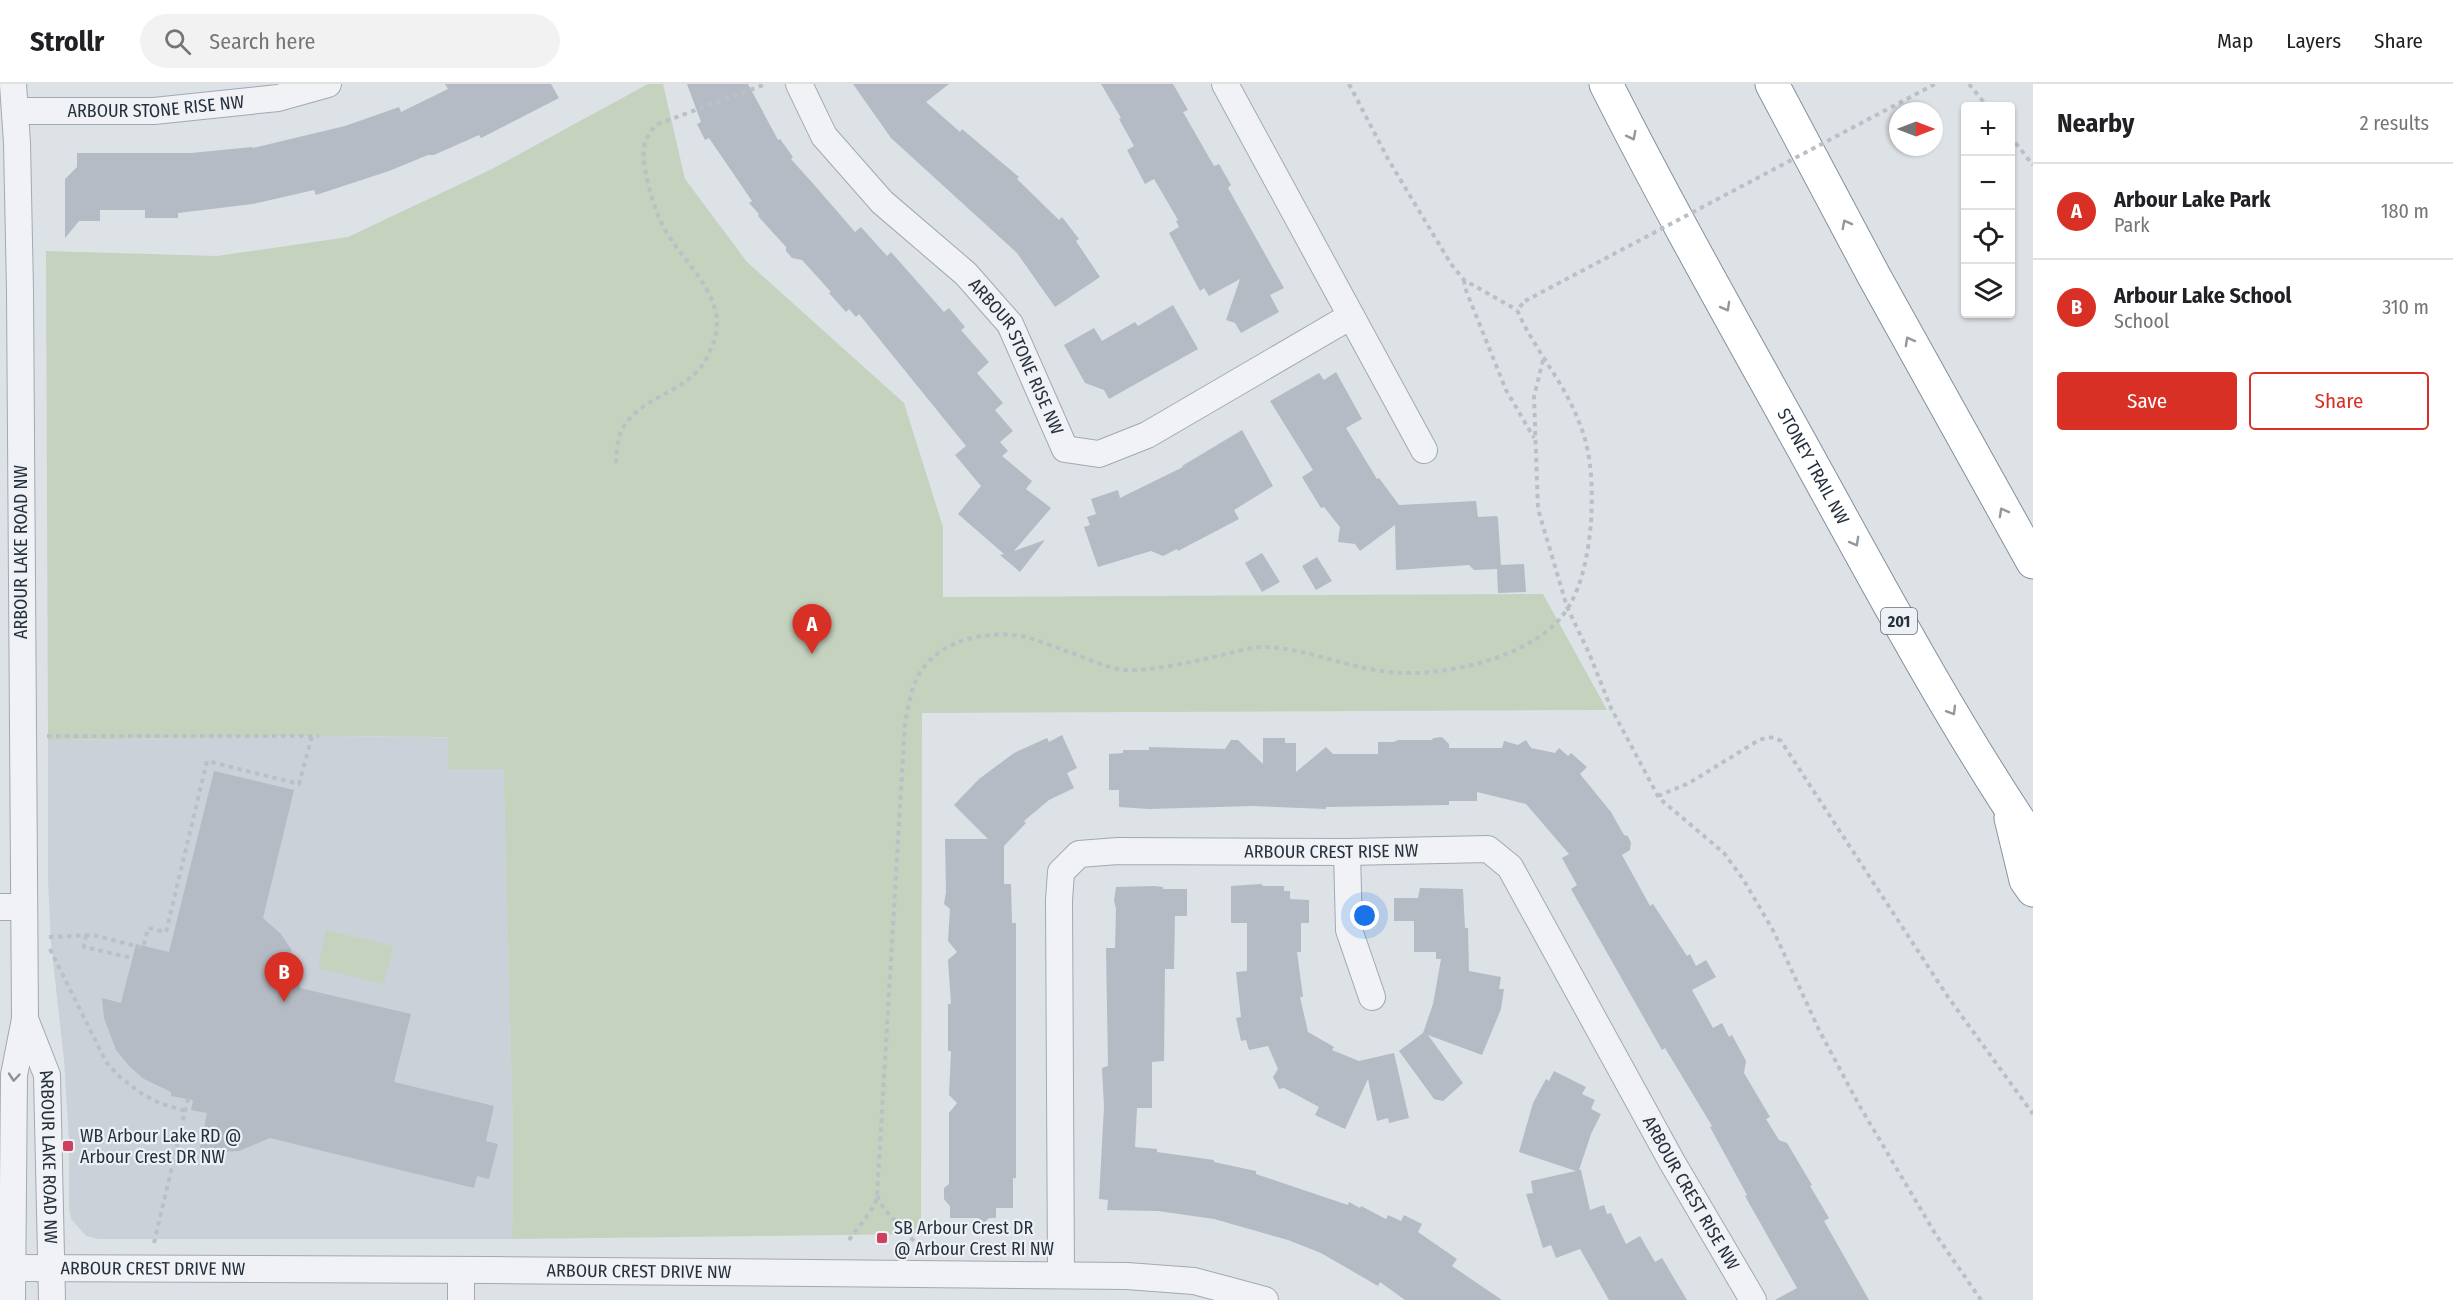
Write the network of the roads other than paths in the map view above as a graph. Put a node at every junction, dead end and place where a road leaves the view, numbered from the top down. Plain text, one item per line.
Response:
1 (13, 84) edge
2 (328, 84) edge
3 (800, 84) edge
4 (1225, 84) edge
5 (1606, 84) edge
6 (1772, 84) edge
7 (16, 111) junction
8 (10, 290) edge
9 (1351, 316) junction
10 (1424, 450) dead end
11 (2033, 562) edge
12 (11, 657) edge
13 (2007, 804) junction
14 (2033, 842) edge
15 (1347, 852) junction
16 (2033, 890) edge
17 (12, 907) edge
18 (1372, 997) dead end
19 (25, 1019) junction
20 (12, 1268) junction
21 (51, 1268) junction
22 (461, 1270) junction
23 (1061, 1275) junction
24 (12, 1300) edge
25 (52, 1300) edge
26 (461, 1300) edge
27 (1264, 1300) edge
28 (1753, 1300) edge

1 - 7 street, ARBOUR LAKE ROAD NW
2 - 7 street, ARBOUR STONE RISE NW
3 - 9 street, ARBOUR STONE RISE NW
4 - 9 street
5 -> 13 highway, STONEY TRAIL NW / 201
11 -> 6 highway
7 - 8 street, ARBOUR LAKE ROAD NW
8 - 12 street, ARBOUR LAKE ROAD NW
9 - 10 street
12 - 17 street, ARBOUR LAKE ROAD NW
13 - 14 highway, STONEY TRAIL NW / 201
13 - 16 highway
15 - 18 street
15 - 23 street, ARBOUR CREST RISE NW
15 - 28 street, ARBOUR CREST RISE NW
17 - 19 street, ARBOUR LAKE ROAD NW
19 -> 20 street, ARBOUR LAKE ROAD NW
19 - 21 street, ARBOUR LAKE ROAD NW
20 - 21 street, ARBOUR CREST DRIVE NW
20 - 24 street, ARBOUR LAKE ROAD NW
21 - 22 street, ARBOUR CREST DRIVE NW
21 - 25 street, ARBOUR LAKE ROAD NW
22 - 23 street, ARBOUR CREST DRIVE NW
22 - 26 street
23 - 27 street, ARBOUR CREST DRIVE NW

